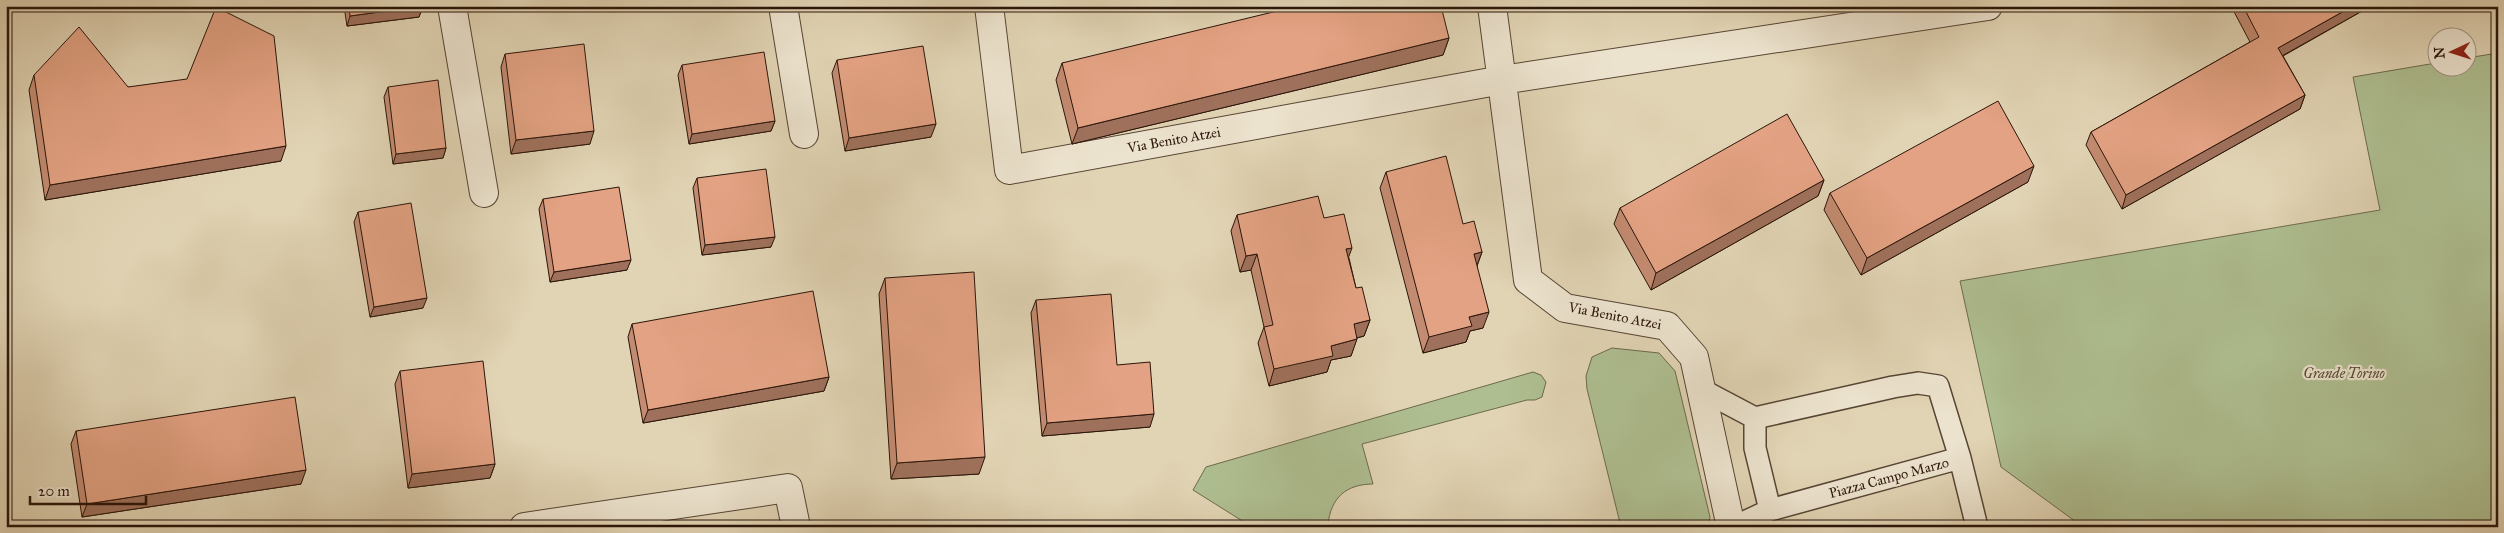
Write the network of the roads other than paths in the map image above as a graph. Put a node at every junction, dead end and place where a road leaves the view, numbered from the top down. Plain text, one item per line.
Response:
1 (452, 6) edge
2 (783, 6) edge
3 (989, 6) edge
4 (1492, 6) edge
5 (1988, 6) edge
6 (1502, 80) junction
7 (804, 134) dead end
8 (484, 193) dead end
9 (1702, 390) junction
10 (1755, 418) junction
11 (1960, 458) junction
12 (1770, 510) junction
13 (524, 527) edge
14 (796, 527) edge
15 (1732, 527) edge
16 (1977, 527) edge

1 - 8 street
2 - 7 street
3 - 6 street, Via Benito Atzei
4 - 6 street, Via Benito Atzei
5 - 6 street
6 - 9 street, Via Benito Atzei
9 - 10 lane
9 - 15 street, Via Benito Atzei
10 - 11 lane, Piazza Campo Marzo
10 - 12 lane
11 - 12 lane, Piazza Campo Marzo
11 - 16 lane
12 - 15 lane, Piazza Campo Marzo
13 - 14 street

